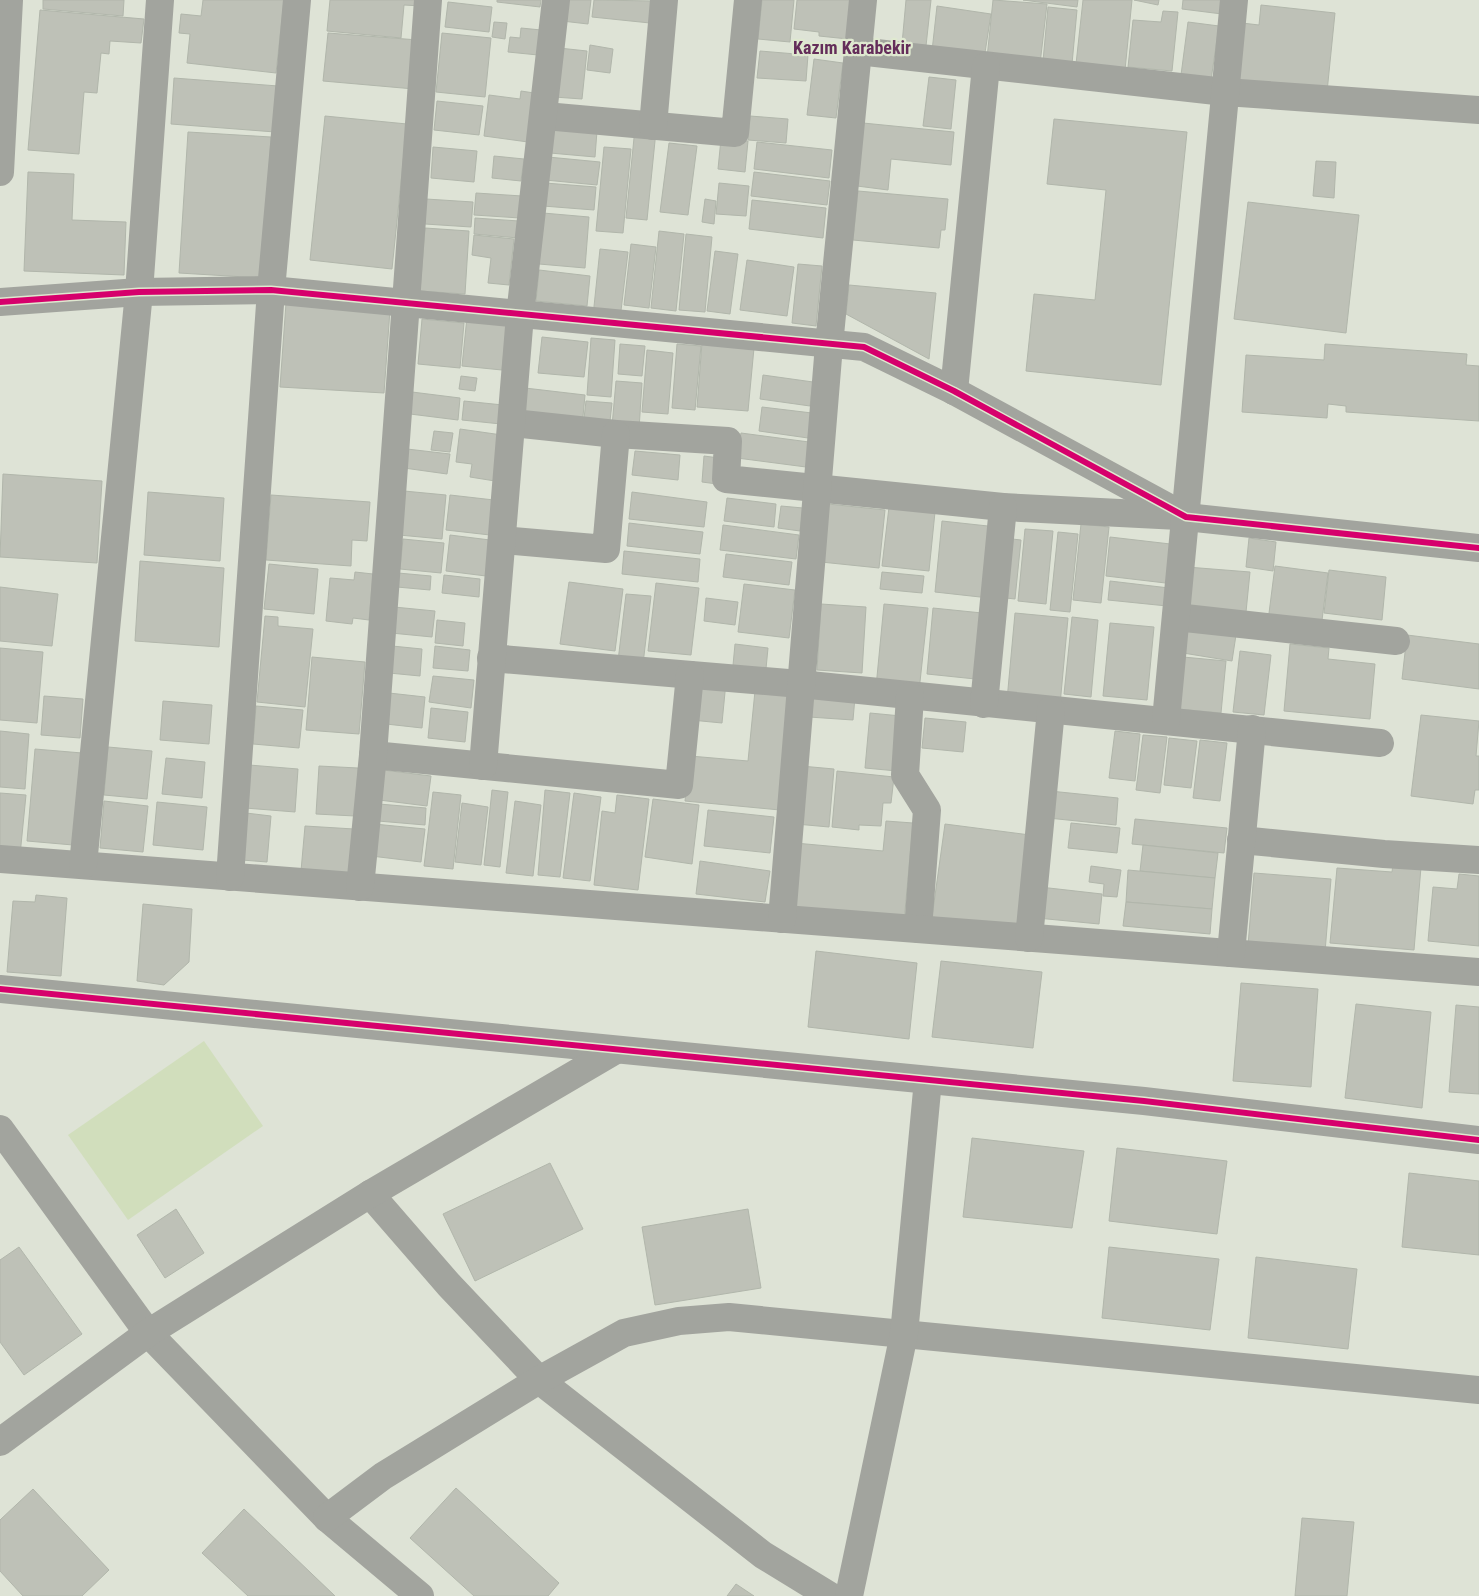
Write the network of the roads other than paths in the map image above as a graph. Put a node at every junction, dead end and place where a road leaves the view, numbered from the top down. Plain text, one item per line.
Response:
1 (9, 0) edge
2 (160, 0) edge
3 (297, 0) edge
4 (428, 0) edge
5 (556, 0) edge
6 (664, 0) edge
7 (748, 0) edge
8 (863, 0) edge
9 (1234, 0) edge
10 (858, 51) junction
11 (986, 66) junction
12 (1224, 92) junction
13 (1479, 110) edge
14 (545, 116) junction
15 (653, 126) junction
16 (0, 172) edge
17 (270, 290) junction
18 (139, 292) junction
19 (0, 302) edge
20 (406, 305) junction
21 (520, 315) junction
22 (829, 345) junction
23 (954, 391) junction
24 (513, 423) junction
25 (616, 434) junction
26 (817, 489) junction
27 (1003, 507) junction
28 (1186, 517) junction
29 (502, 540) junction
30 (1479, 548) edge
31 (1176, 617) junction
32 (1396, 641) dead end
33 (491, 658) junction
34 (690, 675) junction
35 (800, 684) junction
36 (910, 696) junction
37 (984, 704) junction
38 (1051, 710) junction
39 (1166, 720) junction
40 (1252, 730) junction
41 (1380, 743) dead end
42 (373, 755) junction
43 (483, 766) junction
44 (1241, 840) junction
45 (0, 859) edge
46 (1479, 860) edge
47 (84, 865) junction
48 (230, 877) junction
49 (360, 887) junction
50 (782, 919) junction
51 (918, 929) junction
52 (1029, 938) junction
53 (1231, 953) junction
54 (1479, 972) edge
55 (0, 989) edge
56 (616, 1050) junction
57 (928, 1080) junction
58 (0, 1129) edge
59 (1479, 1140) edge
60 (370, 1194) junction
61 (148, 1332) junction
62 (904, 1334) junction
63 (539, 1380) junction
64 (1479, 1390) edge
65 (0, 1442) edge
66 (327, 1518) junction
67 (420, 1596) edge
68 (830, 1596) edge
69 (849, 1596) edge

1 - 16 street
2 - 18 street
3 - 17 street
4 - 20 street
5 - 14 street
6 - 15 street
7 - 15 street
8 - 10 street
9 - 12 street
10 - 11 street
10 - 22 street
11 - 12 street
11 - 23 street
12 - 13 street
12 - 28 street
14 - 15 street
14 - 21 street
17 - 18 street
17 - 20 street
17 - 48 street
18 - 19 street
18 - 47 street
20 - 21 street
20 - 42 street
21 - 22 street
21 - 24 street
22 - 23 street
22 - 26 street
23 - 28 street
24 - 25 street
24 - 29 street
25 - 26 street
25 - 29 street
26 - 27 street
26 - 35 street
27 - 28 street
27 - 37 street
28 - 30 street
28 - 31 street
29 - 33 street
31 - 32 street
31 - 39 street
33 - 34 street
33 - 43 street
34 - 35 street
34 - 43 street
35 - 36 street
35 - 50 street
36 - 37 street
36 - 51 street
37 - 38 street
38 - 39 street
38 - 52 street
39 - 40 street
40 - 41 street
40 - 44 street
42 - 43 street
42 - 49 street
44 - 46 street
44 - 53 street
45 - 47 street
47 - 48 street
48 - 49 street
49 - 50 street
50 - 51 street
51 - 52 street
52 - 53 street
53 - 54 street
55 - 56 street
56 - 57 street
56 - 60 street
57 - 59 street
57 - 62 street
58 - 61 street
60 - 61 street
60 - 63 street
61 - 65 street
61 - 66 street
62 - 63 street
62 - 64 street
62 - 69 street
63 - 66 street
63 - 68 street
66 - 67 street

